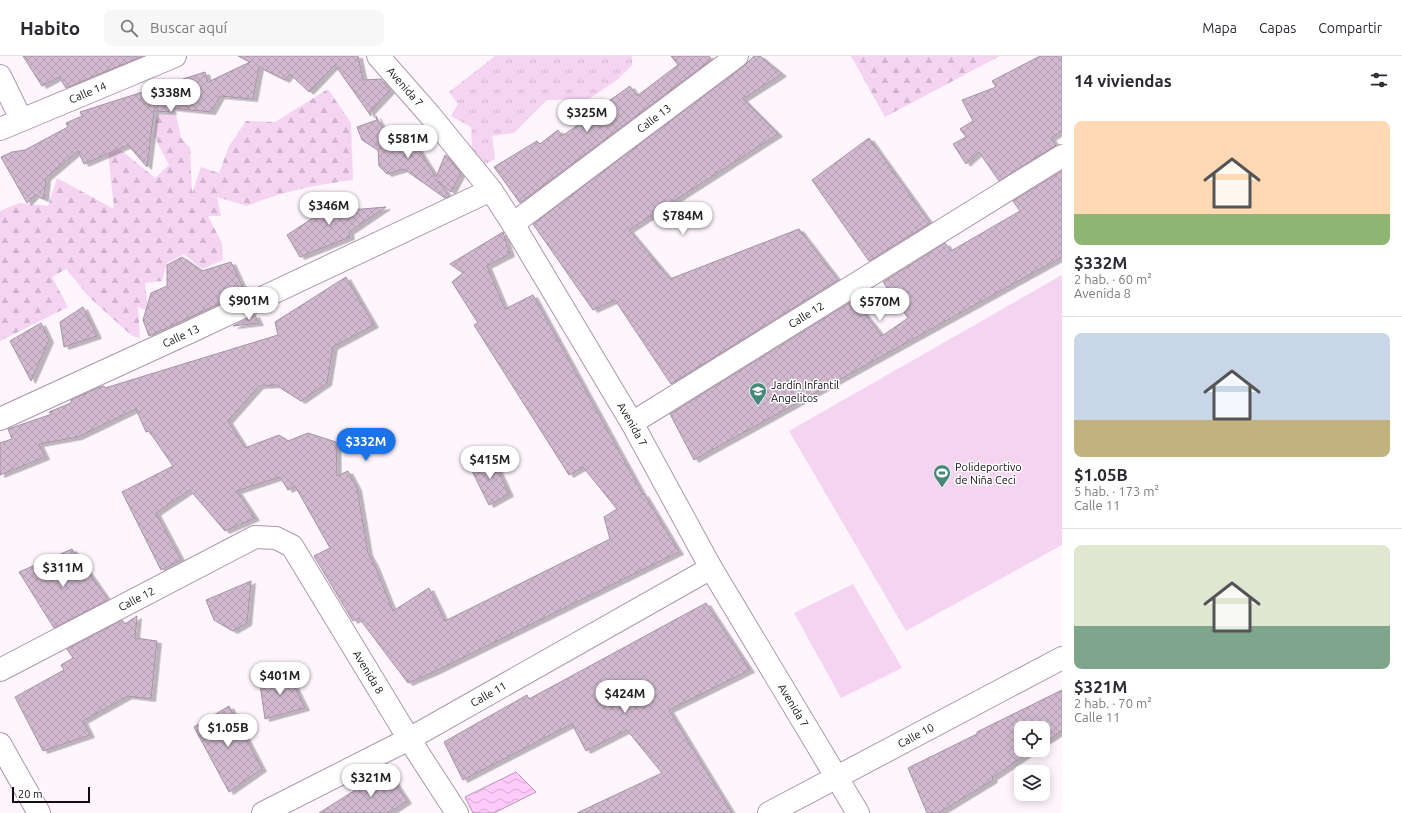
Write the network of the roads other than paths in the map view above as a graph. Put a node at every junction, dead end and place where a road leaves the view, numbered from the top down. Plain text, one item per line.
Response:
1 (175, 56) edge
2 (378, 56) edge
3 (737, 56) edge
4 (0, 76) edge
5 (21, 119) junction
6 (0, 129) edge
7 (1062, 156) edge
8 (491, 190) junction
9 (513, 224) junction
10 (0, 419) edge
11 (632, 423) junction
12 (276, 538) joint
13 (711, 568) junction
14 (1062, 658) edge
15 (0, 670) edge
16 (409, 739) junction
17 (0, 744) edge
18 (837, 776) junction
19 (39, 813) edge
20 (263, 813) edge
21 (457, 813) edge
22 (769, 813) edge
23 (858, 813) edge

1 - 5 street, Calle 14
2 - 8 street, Avenida 7
3 - 9 street, Calle 13
4 - 5 street
5 - 6 street, Calle 14
7 - 11 street, Calle 12
8 - 9 street, Avenida 7
8 - 10 street, Calle 13
9 - 11 street, Avenida 7
11 - 13 street, Avenida 7
12 - 15 street, Calle 12
12 - 16 street, Avenida 8
13 - 16 street, Calle 11
13 - 18 street, Avenida 7
14 - 18 street, Calle 10
16 - 20 street, Calle 11
16 - 21 street, Avenida 8
17 - 19 street
18 - 22 street, Calle 10
18 - 23 street, Avenida 7

